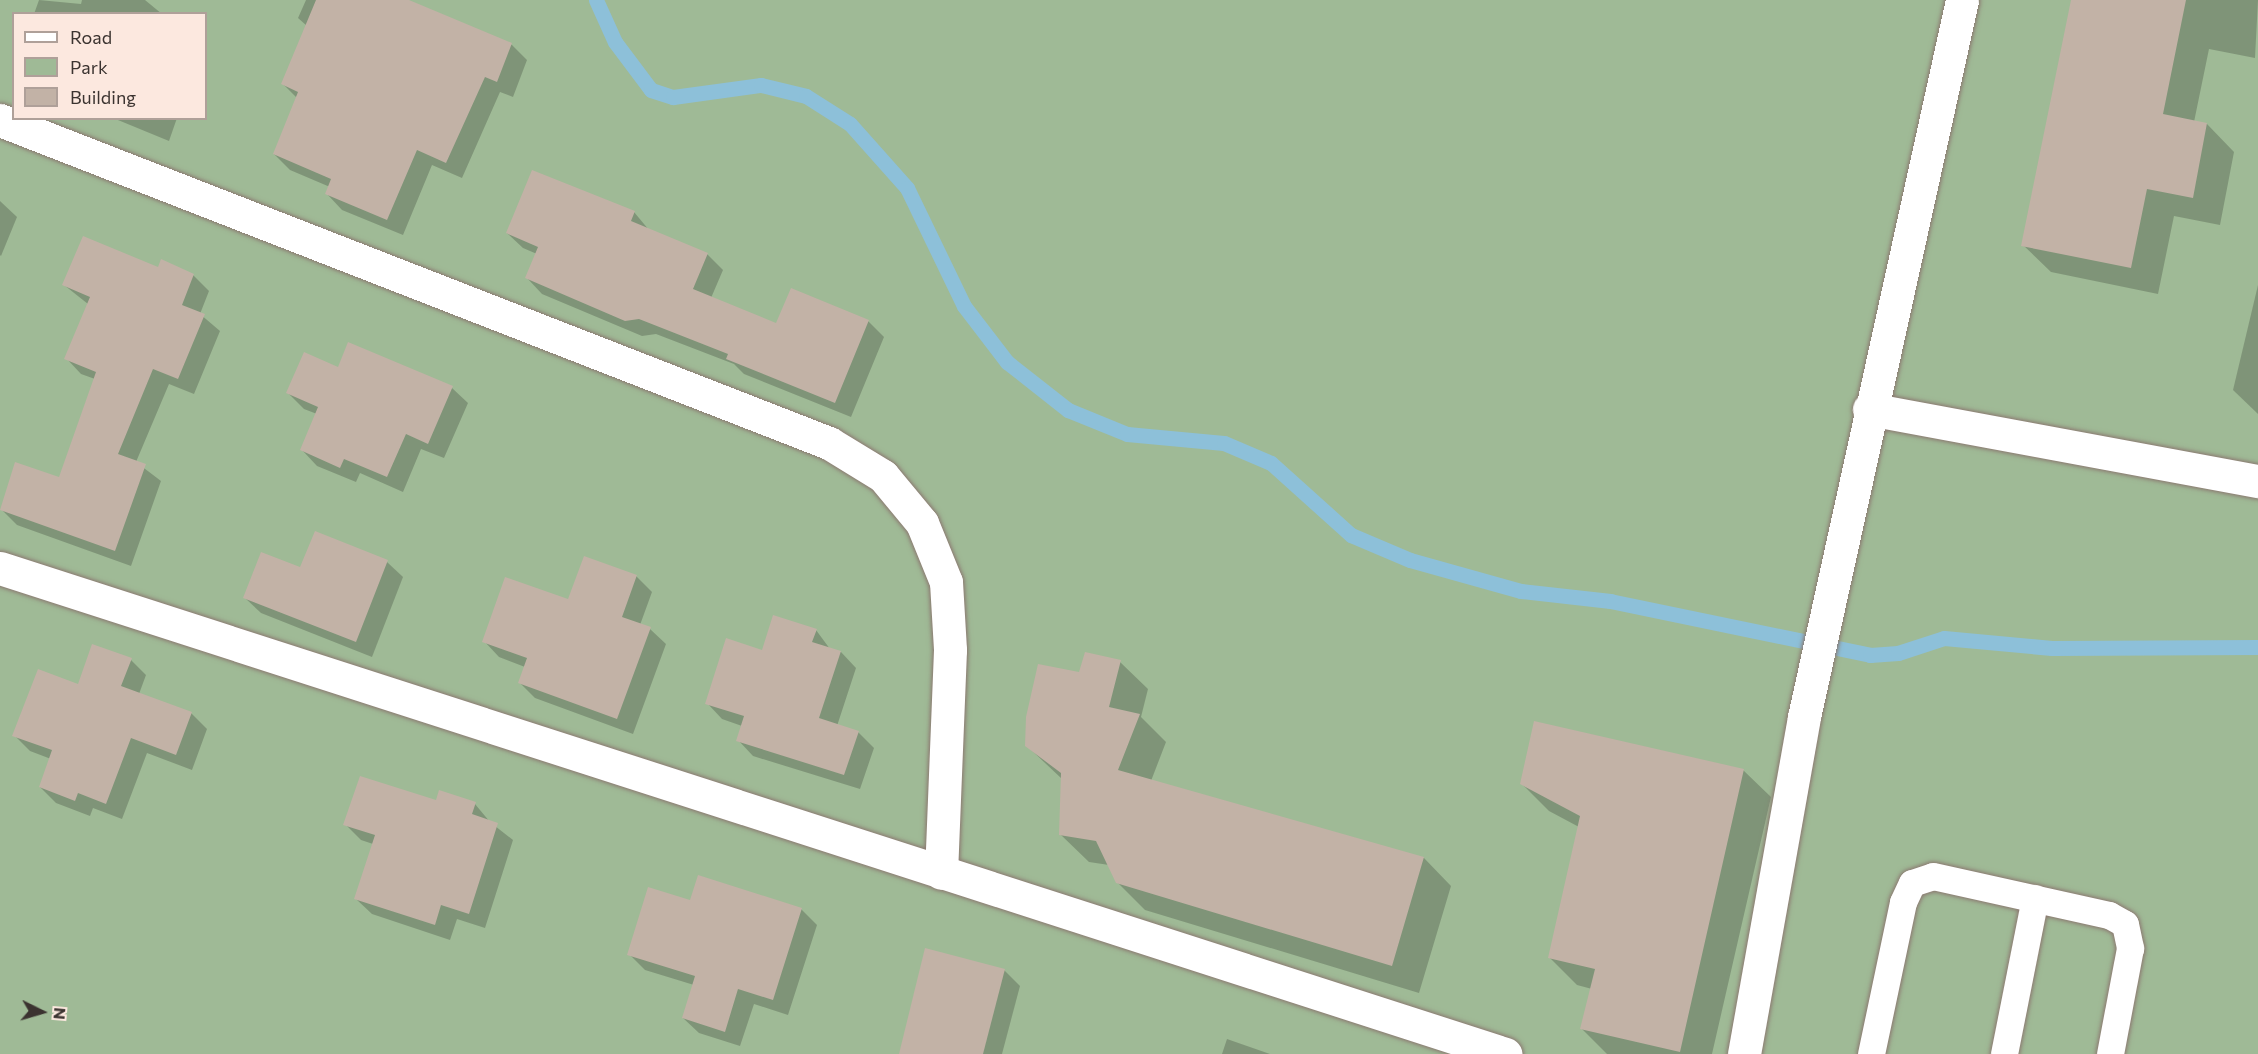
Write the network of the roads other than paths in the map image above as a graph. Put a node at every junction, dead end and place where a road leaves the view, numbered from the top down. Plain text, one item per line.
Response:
1 (1962, 0) edge
2 (0, 120) edge
3 (1869, 409) junction
4 (2258, 480) edge
5 (0, 568) edge
6 (941, 873) junction
7 (2035, 898) junction
8 (1506, 1054) edge
9 (1744, 1054) edge
10 (1871, 1054) edge
11 (2004, 1054) edge
12 (2110, 1054) edge

1 - 3 street
2 - 6 street
3 - 4 street
3 - 9 street
5 - 6 street
6 - 8 street
7 - 10 lane
7 - 11 lane
7 - 12 lane

